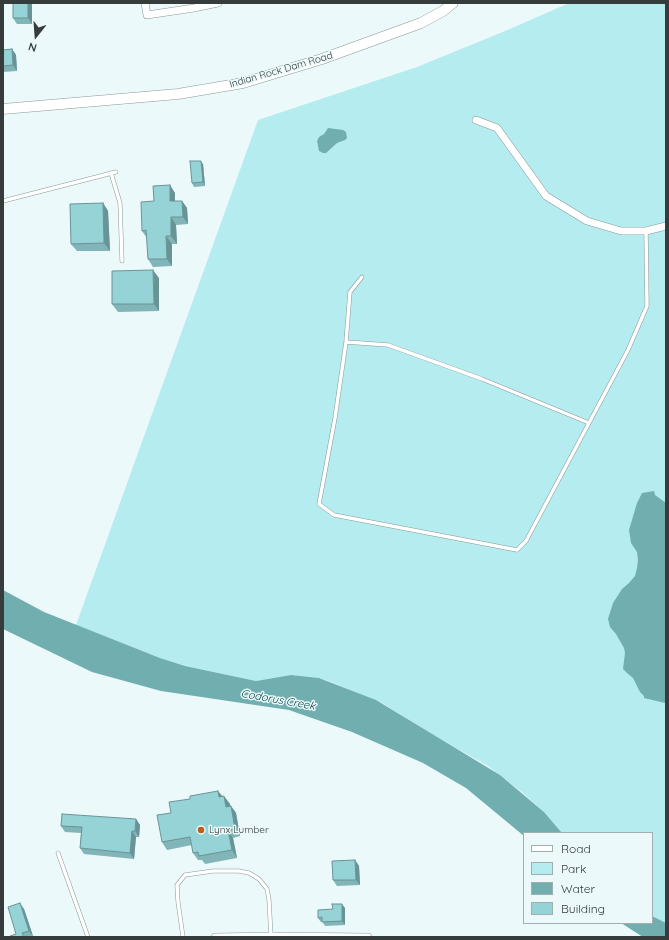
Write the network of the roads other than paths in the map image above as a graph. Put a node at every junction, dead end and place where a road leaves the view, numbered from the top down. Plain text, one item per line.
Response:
1 (145, 3) edge
2 (218, 3) edge
3 (453, 3) edge
4 (3, 109) edge
5 (476, 120) dead end
6 (116, 172) dead end
7 (111, 173) junction
8 (3, 201) edge
9 (666, 226) edge
10 (646, 231) junction
11 (122, 261) dead end
12 (362, 277) dead end
13 (346, 342) junction
14 (589, 423) junction
15 (58, 853) dead end
16 (272, 936) junction
17 (88, 937) edge
18 (183, 937) edge
19 (215, 937) edge
20 (368, 937) edge

1 - 2 street
3 - 4 street, Indian Rock Dam Road
5 - 10 street
6 - 7 lane
7 - 8 lane
7 - 11 lane
9 - 10 street
10 - 14 lane
12 - 13 lane
13 - 14 lane
13 - 14 lane
15 - 17 lane
16 - 18 lane
16 - 19 street
16 - 20 street

